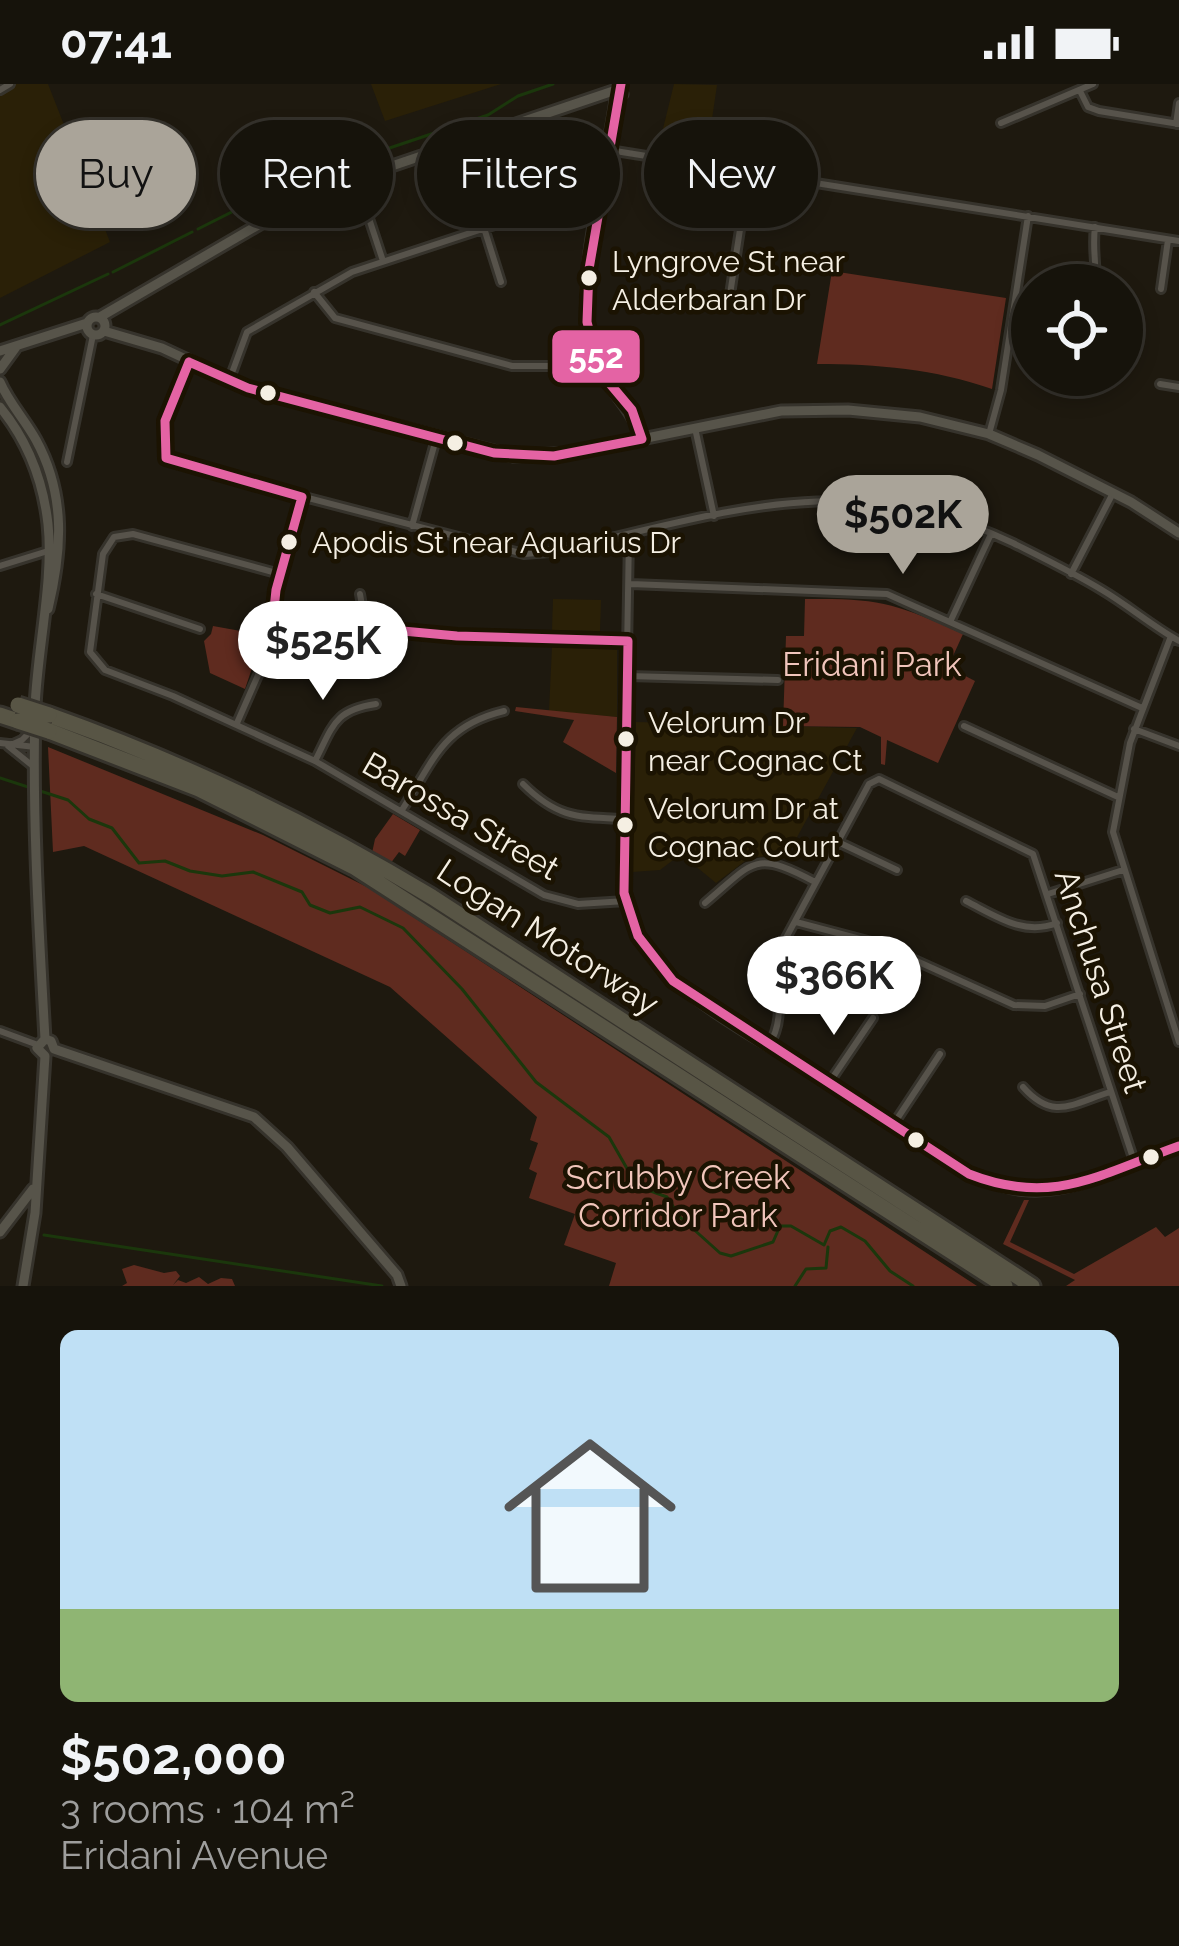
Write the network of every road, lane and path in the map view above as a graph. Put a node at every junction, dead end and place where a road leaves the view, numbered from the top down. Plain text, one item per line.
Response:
1 (10, 84) edge
2 (1094, 84) edge
3 (0, 90) edge
4 (1080, 91) junction
5 (616, 92) edge
6 (1179, 103) edge
7 (1001, 123) dead end
8 (1177, 124) edge
9 (393, 166) edge
10 (818, 183) edge
11 (1028, 216) junction
12 (1095, 227) junction
13 (253, 228) edge
14 (372, 228) edge
15 (484, 228) joint
16 (597, 228) edge
17 (740, 228) edge
18 (1168, 239) junction
19 (1179, 241) edge
20 (383, 261) junction
21 (1096, 264) edge
22 (501, 282) dead end
23 (1161, 290) dead end
24 (314, 292) junction
25 (729, 301) dead end
26 (100, 317) junction
27 (87, 323) junction
28 (98, 333) junction
29 (16, 347) junction
30 (0, 351) edge
31 (593, 357) junction
32 (189, 362) junction
33 (0, 369) edge
34 (229, 381) junction
35 (0, 382) edge
36 (1160, 384) dead end
37 (1179, 387) edge
38 (0, 407) edge
39 (695, 428) junction
40 (989, 434) junction
41 (436, 439) junction
42 (642, 439) junction
43 (67, 462) dead end
44 (1114, 493) junction
45 (302, 497) junction
46 (714, 516) junction
47 (412, 526) junction
48 (1179, 533) edge
49 (991, 534) junction
50 (629, 535) junction
51 (49, 550) junction
52 (0, 566) edge
53 (280, 574) junction
54 (1071, 574) junction
55 (630, 584) junction
56 (96, 594) junction
57 (360, 594) dead end
58 (951, 620) junction
59 (200, 629) dead end
60 (366, 629) junction
61 (271, 638) junction
62 (1175, 639) edge
63 (628, 641) junction
64 (39, 650) junction
65 (628, 676) junction
66 (778, 680) dead end
67 (0, 699) edge
68 (376, 704) dead end
69 (1142, 708) junction
70 (504, 711) dead end
71 (0, 715) edge
72 (34, 720) junction
73 (236, 724) junction
74 (964, 726) dead end
75 (1134, 729) junction
76 (4, 745) edge
77 (1179, 746) edge
78 (35, 747) junction
79 (315, 761) junction
80 (36, 769) junction
81 (523, 784) dead end
82 (1118, 797) junction
83 (402, 810) junction
84 (624, 819) junction
85 (838, 842) junction
86 (897, 870) dead end
87 (1123, 870) junction
88 (816, 883) junction
89 (1048, 894) junction
90 (626, 901) junction
91 (966, 901) dead end
92 (705, 902) dead end
93 (795, 922) junction
94 (1057, 923) junction
95 (1080, 994) junction
96 (872, 1018) dead end
97 (0, 1031) edge
98 (1179, 1042) edge
99 (769, 1045) junction
100 (45, 1047) junction
101 (940, 1054) dead end
102 (830, 1081) junction
103 (1023, 1087) dead end
104 (1111, 1091) junction
105 (892, 1125) junction
106 (1179, 1146) edge
107 (1133, 1160) junction
108 (37, 1180) junction
109 (35, 1213) junction
110 (14, 1216) junction
111 (0, 1232) edge
112 (23, 1286) edge
113 (401, 1286) edge
114 (1005, 1286) edge
115 (1032, 1286) edge

1 - 3 street
2 - 4 street
4 - 7 street
4 - 8 street
5 - 9 street
6 - 8 street
10 - 11 street
11 - 12 street
11 - 40 street
12 - 18 street
12 - 21 street
13 - 26 street
14 - 20 street
15 - 20 street
15 - 22 street
16 - 31 street
17 - 25 street
18 - 19 street
18 - 23 street
20 - 24 street
24 - 31 street
24 - 34 street
26 - 27 street
26 - 28 street
27 - 28 street
27 - 29 street
28 - 32 street
28 - 43 street
29 - 30 street
29 - 33 street
31 - 42 street
32 - 34 street
32 - 45 street
34 - 41 street
35 - 64 street
36 - 37 street
38 - 51 street
39 - 40 street
39 - 42 street
39 - 46 street
40 - 44 street
41 - 42 street
41 - 47 street
44 - 48 street
44 - 54 street
45 - 47 street
45 - 53 street
46 - 49 street
46 - 50 street
47 - 50 street
49 - 54 street
49 - 58 street
50 - 55 street
51 - 52 street
51 - 64 street
53 - 56 street, Barossa Street
53 - 61 street
54 - 62 street
55 - 58 street
55 - 63 street
56 - 59 street
56 - 73 street, Barossa Street
57 - 60 street
58 - 69 street
60 - 61 street
60 - 63 street
61 - 73 street
62 - 69 street
63 - 65 street
64 - 72 street
65 - 66 street
65 - 84 street
67 - 72 highway, Logan Motorway
68 - 79 street
69 - 75 street
70 - 83 street
71 - 72 highway, Logan Motorway
72 - 76 street
72 - 78 street
72 - 114 highway, Logan Motorway
72 - 115 highway, Logan Motorway
73 - 79 street, Barossa Street
74 - 82 street
75 - 77 street
75 - 82 street
76 - 78 street
76 - 80 street
78 - 80 street
79 - 83 street, Barossa Street
80 - 100 street
81 - 84 street
82 - 87 street
83 - 90 street, Barossa Street
84 - 90 street
85 - 86 street
85 - 88 street, Anchusa Street
85 - 89 street, Anchusa Street
87 - 89 street
87 - 98 street
88 - 92 street
88 - 93 street, Anchusa Street
89 - 94 street, Anchusa Street
90 - 99 street
91 - 94 street
93 - 95 street
93 - 99 street, Anchusa Street
94 - 95 street, Anchusa Street
95 - 104 street, Anchusa Street
96 - 102 street
97 - 100 street
99 - 102 street
100 - 108 street
100 - 113 street
101 - 105 street
102 - 105 street
103 - 104 street
104 - 107 street, Anchusa Street
105 - 107 street
106 - 107 street
108 - 109 street
108 - 110 street
109 - 110 street
109 - 112 street
110 - 111 street

